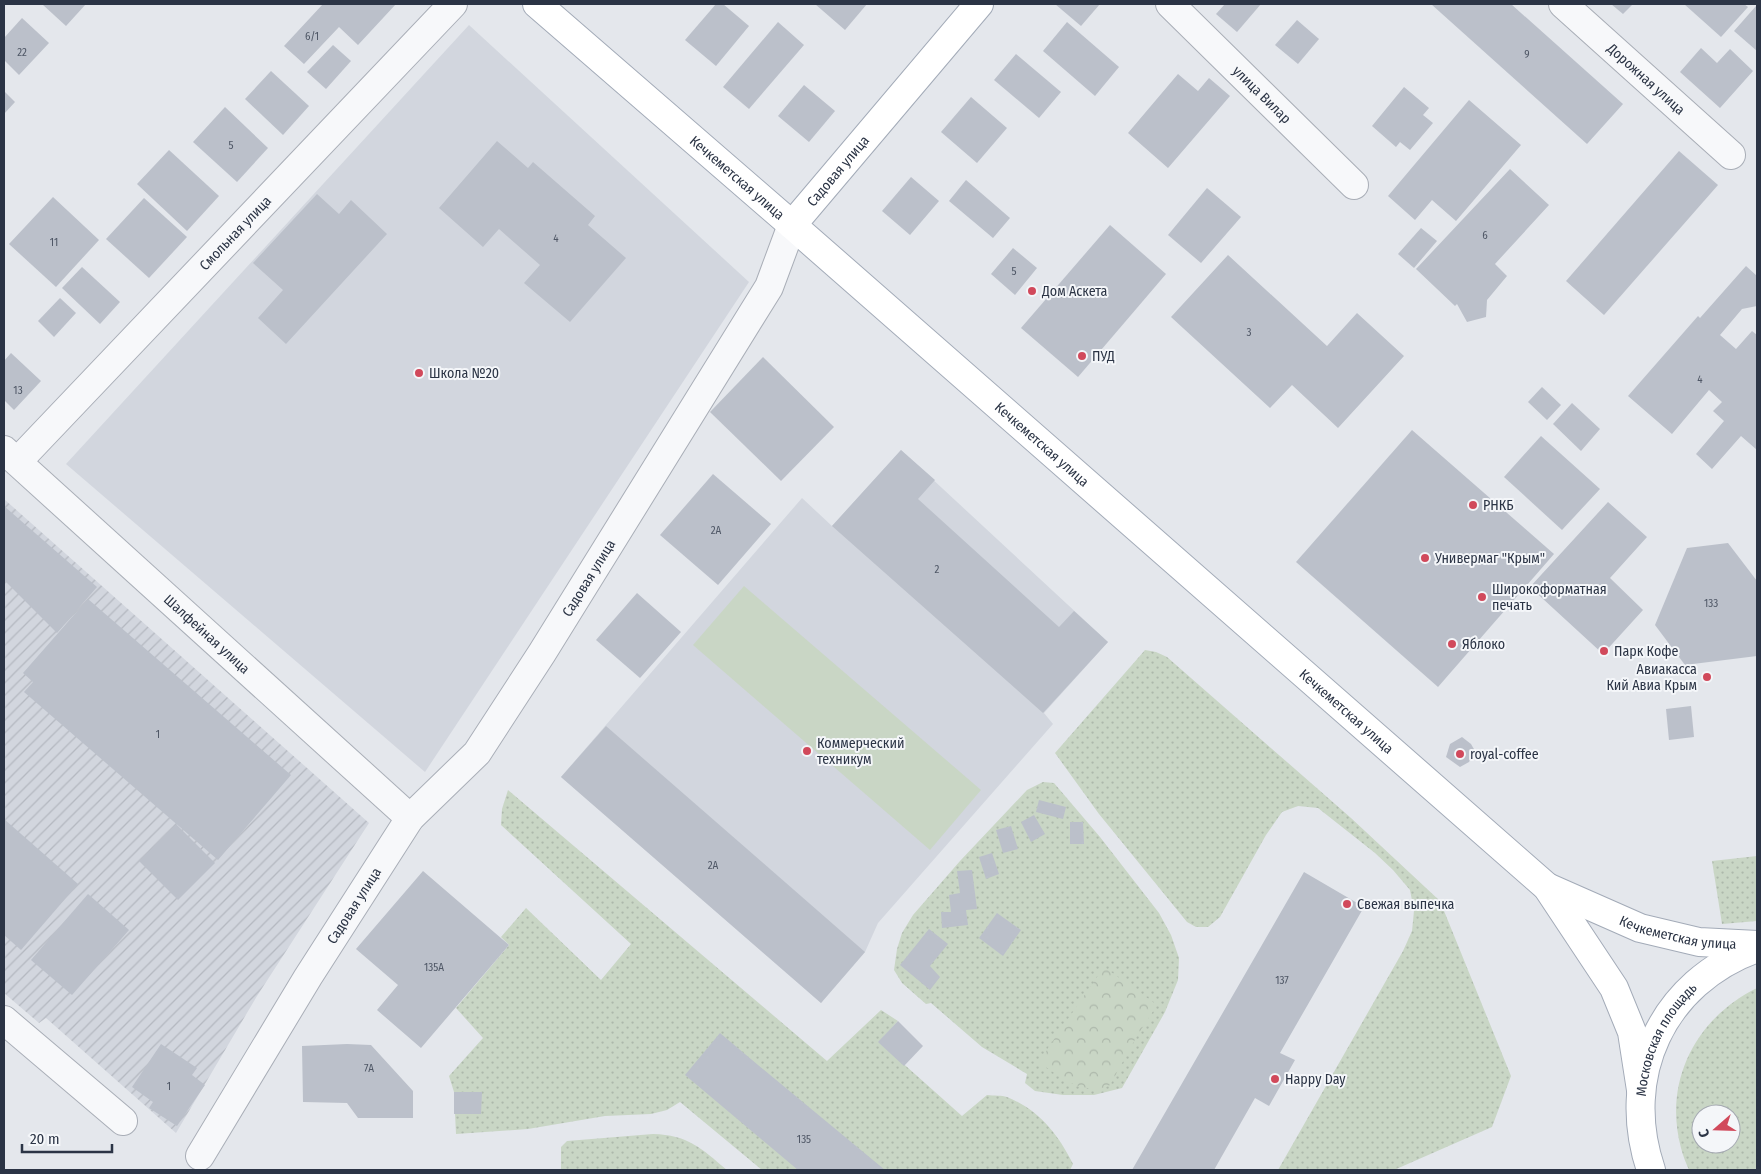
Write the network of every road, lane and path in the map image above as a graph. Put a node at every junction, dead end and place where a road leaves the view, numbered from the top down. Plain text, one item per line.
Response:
1 (453, 4) edge
2 (537, 4) edge
3 (979, 4) edge
4 (1170, 4) edge
5 (1563, 4) edge
6 (1731, 155) dead end
7 (1354, 186) dead end
8 (792, 225) junction
9 (11, 455) edge
10 (410, 818) junction
11 (1547, 887) junction
12 (1757, 947) edge
13 (4, 1020) edge
14 (1641, 1090) junction
15 (123, 1121) dead end
16 (1642, 1140) junction
17 (200, 1156) dead end
18 (1644, 1170) edge
19 (1651, 1170) edge

1 - 9 street, Смольная улица
2 - 8 main road, Кечкеметская улица
3 - 8 main road, Садовая улица
4 - 7 street, улица Вилар
5 - 6 street, Дорожная улица
8 - 10 street, Садовая улица
8 - 11 main road, Кечкеметская улица
9 - 10 street, Шалфейная улица
10 - 17 street, Садовая улица
11 - 12 main road, Кечкеметская улица
11 - 14 main road, Кечкеметская улица
12 - 14 main road, Московская площадь
13 - 15 street
14 - 16 main road, Московская площадь
16 - 18 main road
16 - 19 main road, Московская площадь

